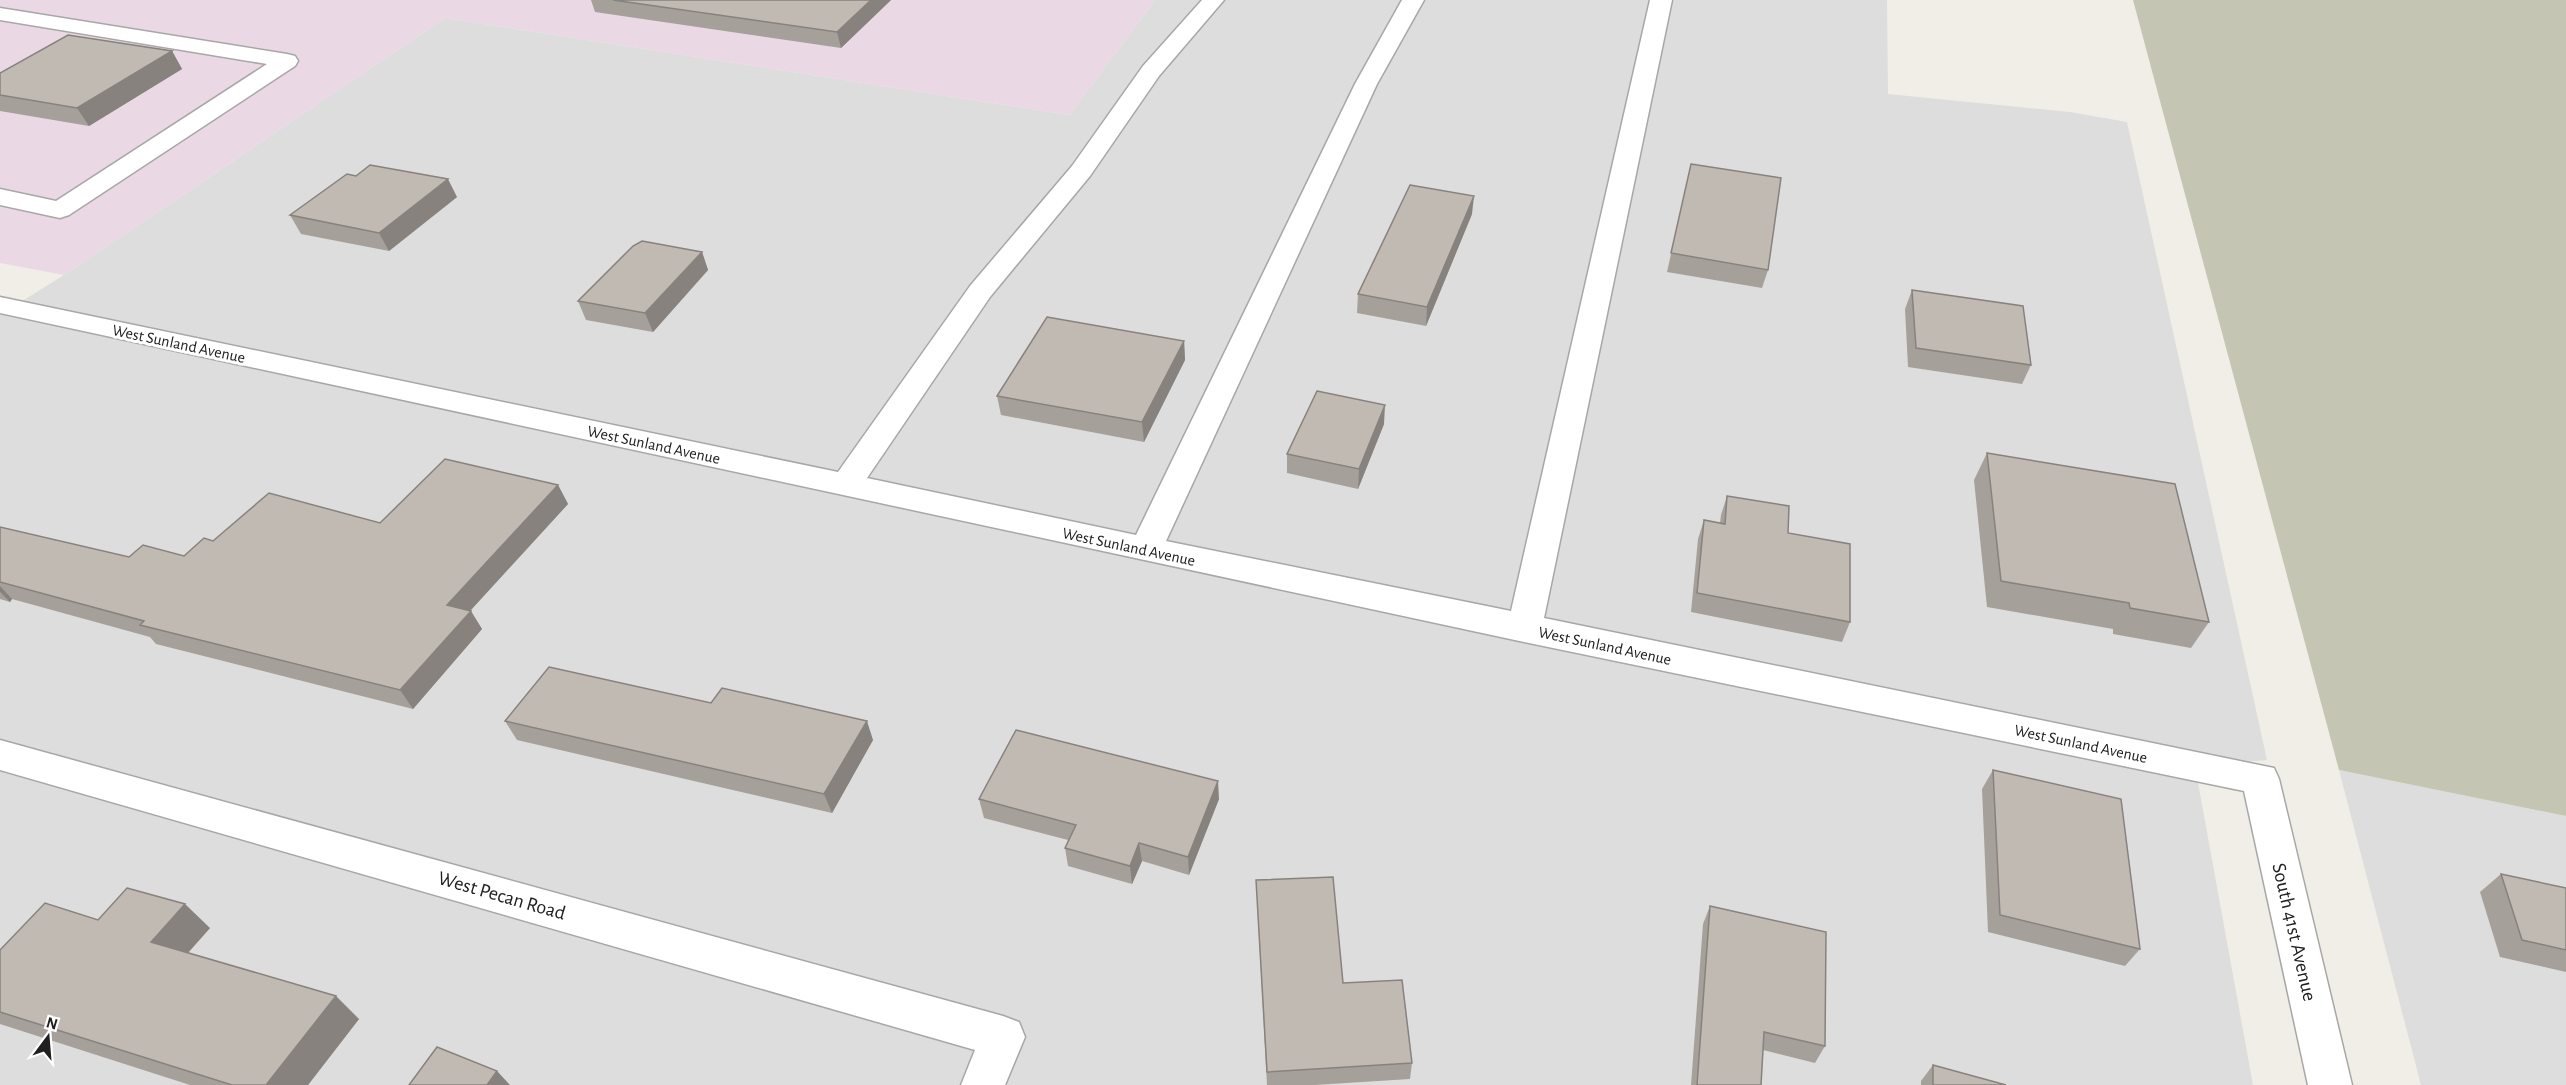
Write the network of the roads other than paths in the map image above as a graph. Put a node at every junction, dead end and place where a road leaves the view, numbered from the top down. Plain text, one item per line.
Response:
1 (1212, 0) edge
2 (1413, 0) edge
3 (1661, 0) edge
4 (0, 14) edge
5 (0, 197) edge
6 (0, 305) edge
7 (846, 486) junction
8 (1146, 549) junction
9 (1524, 628) junction
10 (7, 766) edge
11 (2260, 779) joint
12 (982, 1085) edge
13 (2330, 1085) edge

1 - 7 street
2 - 8 street
3 - 9 street
4 - 5 street
6 - 7 street, West Sunland Avenue
7 - 8 street, West Sunland Avenue
8 - 9 street, West Sunland Avenue
9 - 11 street, West Sunland Avenue
10 - 12 street, West Pecan Road
11 - 13 street, South 41st Avenue

